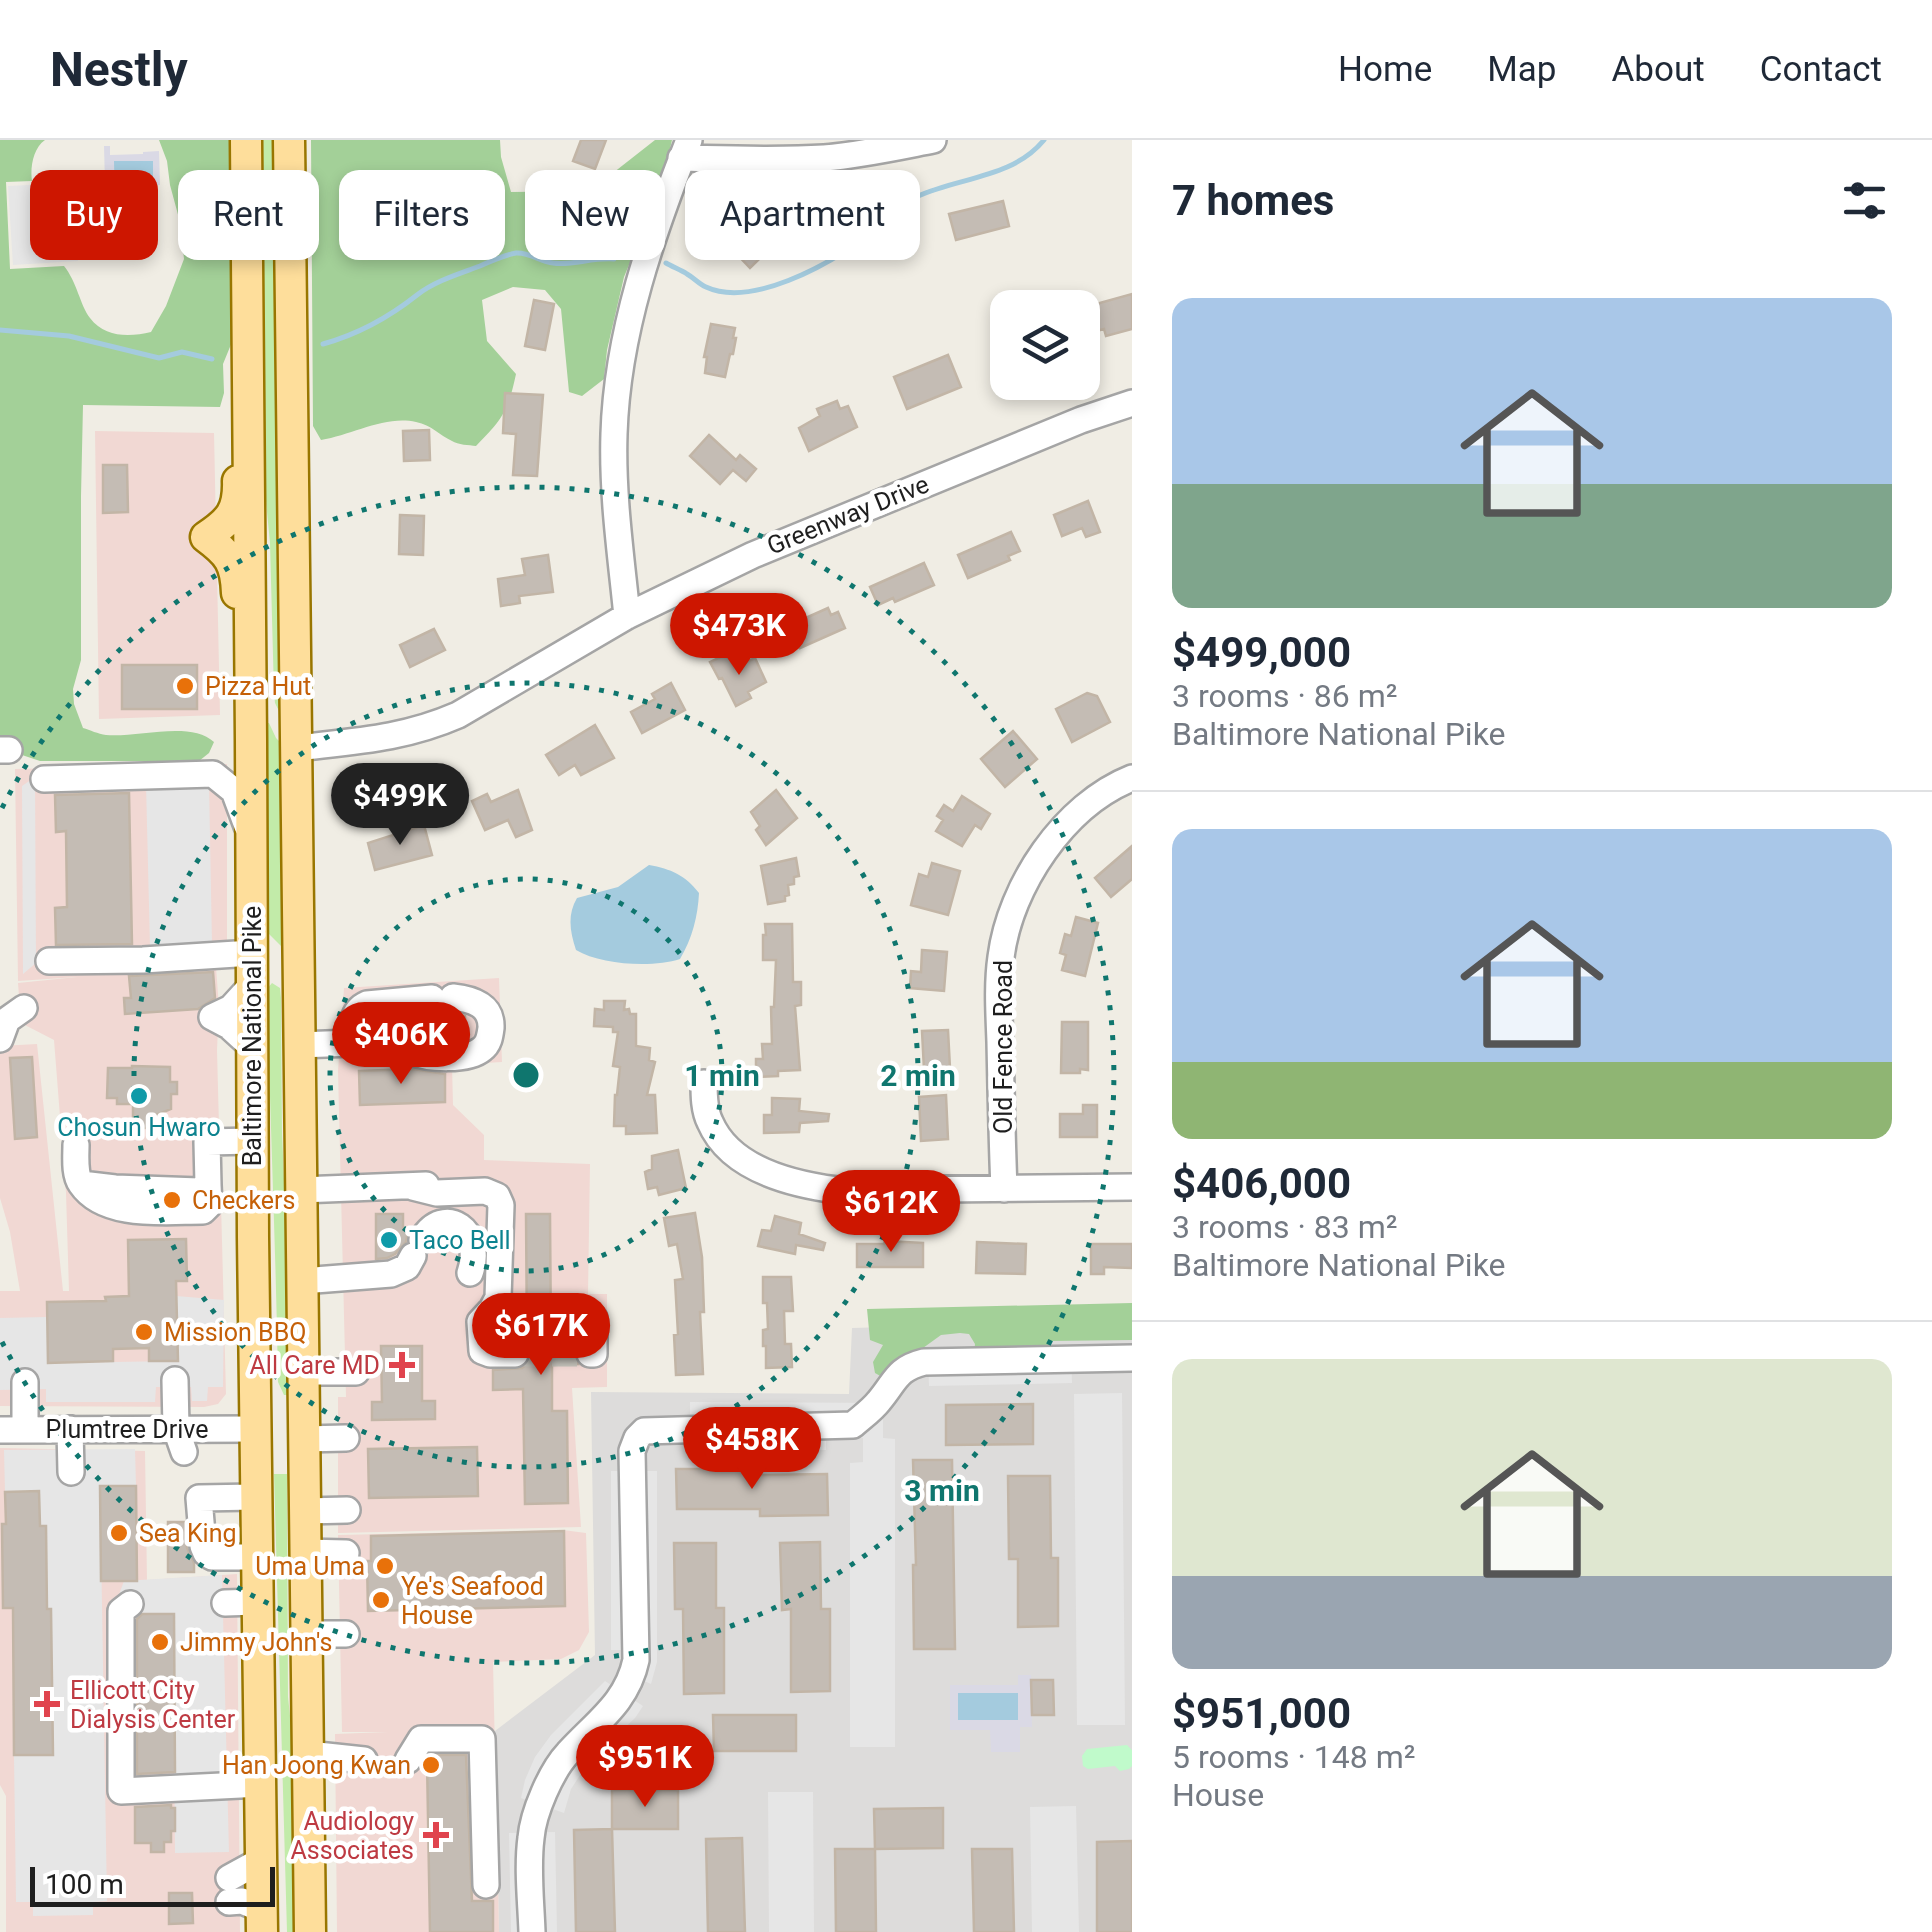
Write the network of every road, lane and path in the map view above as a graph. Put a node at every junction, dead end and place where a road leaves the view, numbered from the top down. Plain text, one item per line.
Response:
1 (246, 140) edge
2 (289, 140) edge
3 (933, 140) edge
4 (685, 149) edge
5 (248, 344) junction
6 (1132, 403) edge
7 (250, 580) junction
8 (627, 616) junction
9 (251, 740) junction
10 (296, 748) junction
11 (1132, 778) edge
12 (44, 779) dead end
13 (250, 835) junction
14 (252, 954) junction
15 (49, 961) dead end
16 (299, 986) junction
17 (24, 1008) dead end
18 (0, 1040) edge
19 (406, 1041) dead end
20 (300, 1045) junction
21 (704, 1083) dead end
22 (252, 1141) junction
23 (76, 1145) dead end
24 (466, 1180) dead end
25 (413, 1187) junction
26 (1132, 1187) edge
27 (1004, 1189) junction
28 (301, 1190) junction
29 (470, 1273) dead end
30 (302, 1280) junction
31 (594, 1318) dead end
32 (514, 1354) tunnel mouth
33 (590, 1354) dead end
34 (1132, 1358) edge
35 (303, 1372) junction
36 (356, 1372) dead end
37 (175, 1380) dead end
38 (25, 1382) dead end
39 (304, 1407) junction
40 (255, 1428) junction
41 (70, 1429) junction
42 (12, 1430) edge
43 (346, 1438) dead end
44 (180, 1440) junction
45 (304, 1452) junction
46 (71, 1472) dead end
47 (255, 1497) junction
48 (347, 1510) dead end
49 (305, 1511) junction
50 (305, 1552) junction
51 (346, 1552) dead end
52 (256, 1557) junction
53 (257, 1602) junction
54 (226, 1603) dead end
55 (130, 1604) dead end
56 (306, 1634) junction
57 (346, 1634) dead end
58 (308, 1754) junction
59 (364, 1760) dead end
60 (408, 1760) dead end
61 (260, 1784) junction
62 (260, 1861) junction
63 (486, 1885) dead end
64 (261, 1920) edge
65 (310, 1932) edge
66 (532, 1932) edge

1 - 5 main road, Baltimore National Pike
2 - 10 main road, Baltimore National Pike
3 - 4 street
4 - 8 street
5 - 7 main road, Baltimore National Pike
5 - 9 main road
6 - 8 street, Greenway Drive
7 - 9 main road, Baltimore National Pike
7 - 10 main road
8 - 10 street, Greenway Drive
9 - 13 main road, Baltimore National Pike
10 - 16 main road, Baltimore National Pike
11 - 27 street, Old Fence Road
12 - 13 street
13 - 14 main road, Baltimore National Pike
14 - 15 street
14 - 16 main road
14 - 22 main road, Baltimore National Pike
16 - 20 main road, Baltimore National Pike
17 - 18 street
19 - 20 street
20 - 28 main road, Baltimore National Pike
21 - 27 street
22 - 23 street
22 - 39 main road
22 - 40 main road, Baltimore National Pike
24 - 25 street
25 - 28 street
25 - 32 street
26 - 27 street
28 - 30 main road, Baltimore National Pike
29 - 30 street
30 - 35 main road, Baltimore National Pike
31 - 33 street
34 - 66 street
35 - 36 street
35 - 39 main road, Baltimore National Pike
37 - 44 street
38 - 42 street
39 - 45 main road, Baltimore National Pike
40 - 44 street, Plumtree Drive
40 - 45 main road
40 - 47 main road, Baltimore National Pike
41 - 42 street, Plumtree Drive
41 - 44 street, Plumtree Drive
41 - 46 street
43 - 45 street
45 - 49 main road, Baltimore National Pike
47 - 52 main road, Baltimore National Pike
47 - 52 street
48 - 49 street
49 - 50 main road, Baltimore National Pike
50 - 51 street
50 - 56 main road, Baltimore National Pike
52 - 53 main road, Baltimore National Pike
53 - 54 street
53 - 61 main road, Baltimore National Pike
55 - 61 street
56 - 57 street
56 - 58 main road, Baltimore National Pike
58 - 59 street
58 - 65 main road, Baltimore National Pike
60 - 63 street
61 - 62 main road, Baltimore National Pike
62 - 64 main road, Baltimore National Pike
62 - 64 street

